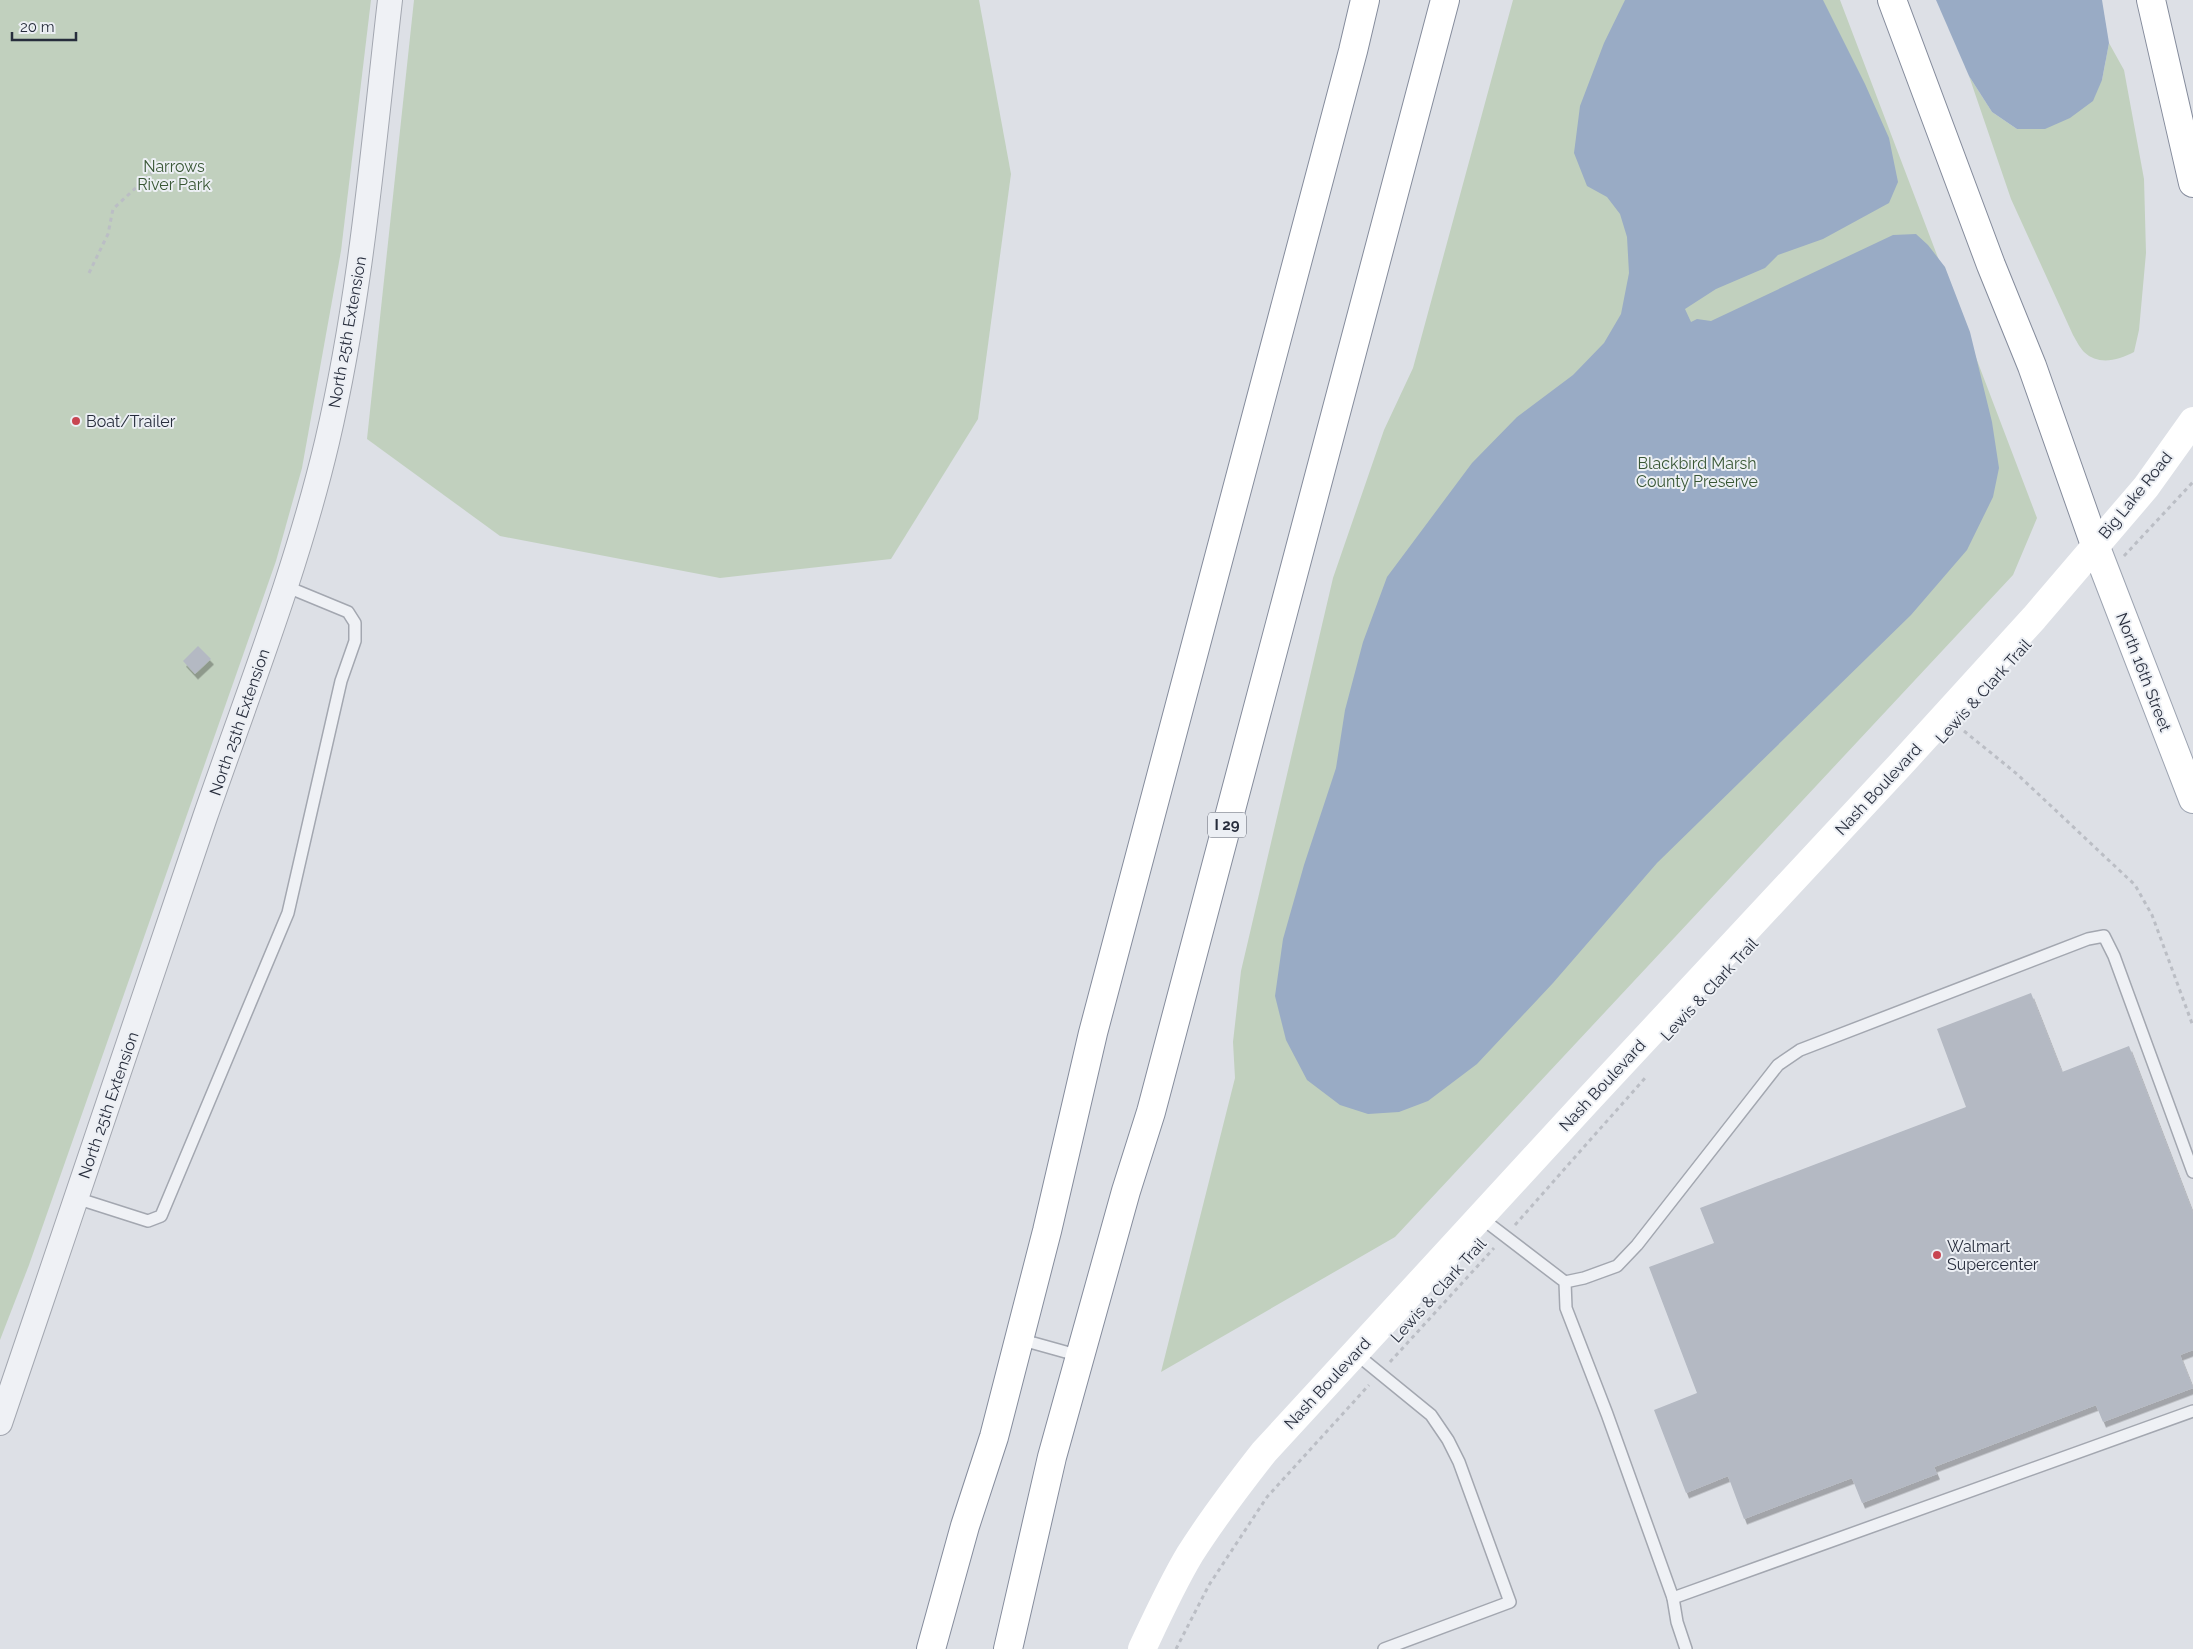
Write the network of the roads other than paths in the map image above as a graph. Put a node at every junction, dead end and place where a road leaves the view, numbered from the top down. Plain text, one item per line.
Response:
1 (390, 0) edge
2 (1365, 0) edge
3 (1445, 0) edge
4 (1892, 0) edge
5 (2151, 0) edge
6 (2193, 183) edge
7 (2193, 421) edge
8 (2095, 545) junction
9 (284, 586) junction
10 (2193, 799) edge
11 (2193, 1172) edge
12 (76, 1198) junction
13 (1480, 1217) junction
14 (1565, 1282) junction
15 (1019, 1339) junction
16 (1355, 1353) junction
17 (1081, 1356) junction
18 (2193, 1411) edge
19 (0, 1423) edge
20 (1673, 1598) junction
21 (931, 1649) edge
22 (1008, 1649) edge
23 (1142, 1649) edge
24 (1384, 1649) edge
25 (1686, 1649) edge

1 - 9 street, North 25th Extension
2 - 15 main road
3 - 17 main road, I 29
4 - 8 main road, North 16th Street
5 - 6 main road
7 - 8 main road, Big Lake Road
8 - 10 main road, North 16th Street
8 - 13 main road, Nash Boulevard
9 - 12 street, North 25th Extension
9 - 12 lane
11 - 14 lane
12 - 19 street, North 25th Extension
13 - 14 lane
13 - 16 main road, Nash Boulevard
14 - 20 lane
15 - 17 lane
15 - 21 main road
16 - 23 main road, Nash Boulevard
16 - 24 lane
17 - 22 main road, I 29
18 - 20 lane
20 - 25 lane

